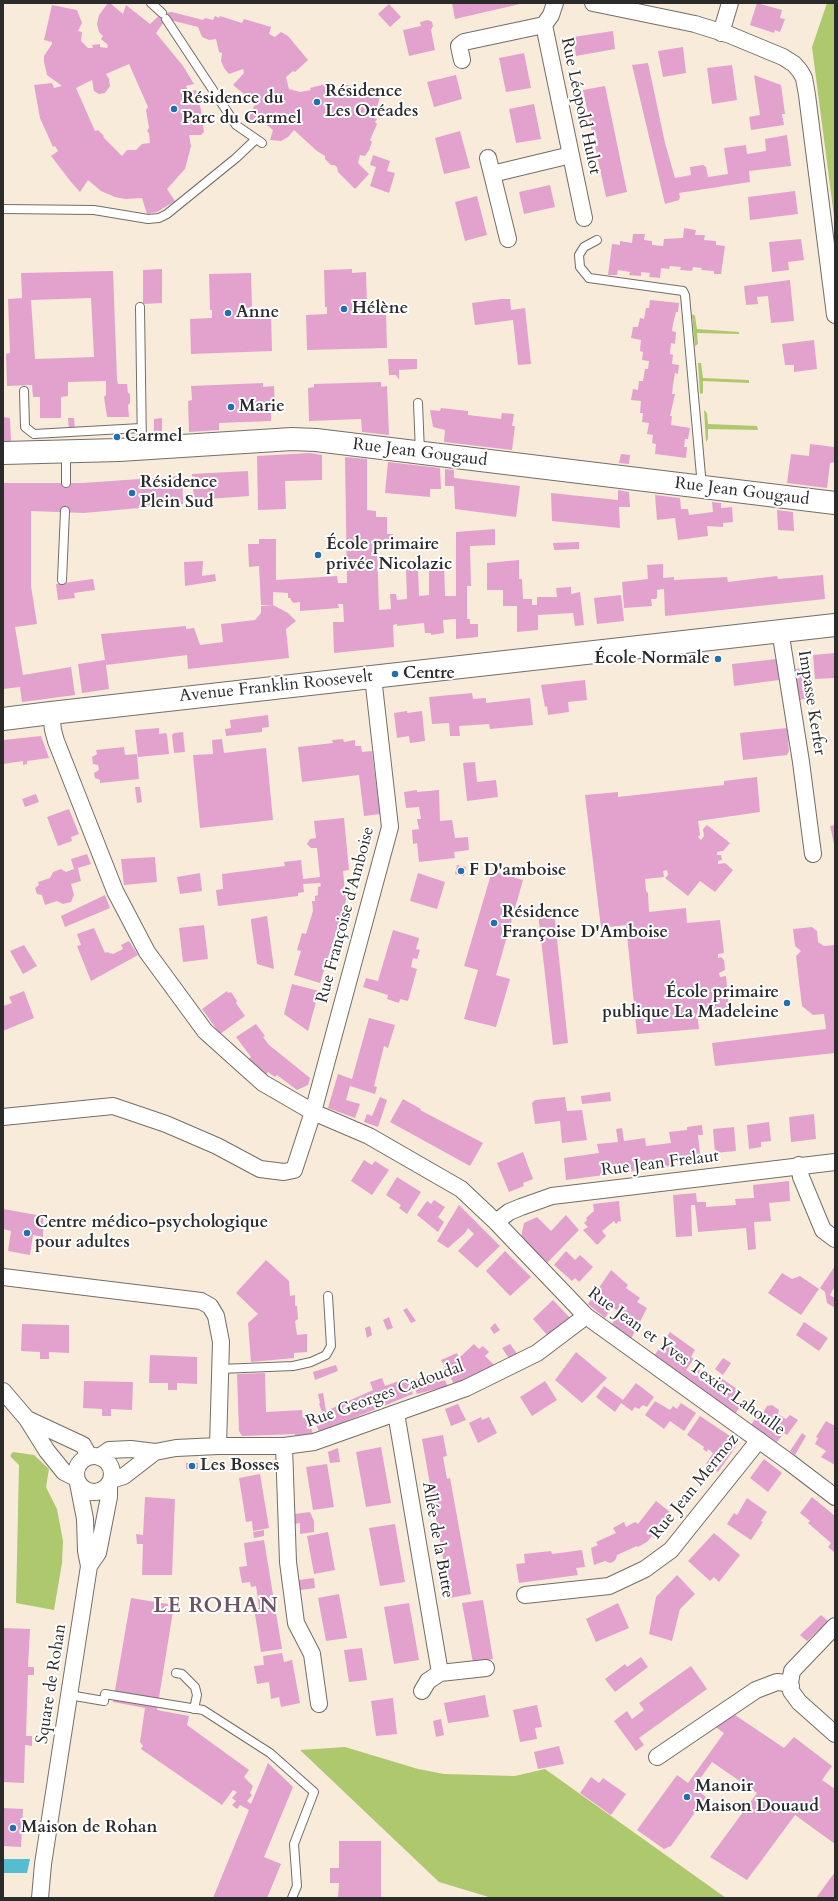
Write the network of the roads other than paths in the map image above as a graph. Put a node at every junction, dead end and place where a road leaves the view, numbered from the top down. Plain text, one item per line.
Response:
1 (151, 3) edge
2 (555, 3) edge
3 (593, 3) edge
4 (730, 3) edge
5 (544, 25) junction
6 (721, 33) junction
7 (462, 60) dead end
8 (571, 155) junction
9 (488, 158) dead end
10 (492, 174) junction
11 (3, 209) edge
12 (584, 218) dead end
13 (508, 239) dead end
14 (597, 240) dead end
15 (140, 307) dead end
16 (835, 316) edge
17 (24, 391) dead end
18 (418, 403) dead end
19 (142, 438) junction
20 (66, 452) junction
21 (420, 453) junction
22 (3, 454) edge
23 (66, 483) dead end
24 (702, 487) junction
25 (835, 503) edge
26 (65, 511) dead end
27 (62, 580) dead end
28 (835, 625) edge
29 (780, 630) junction
30 (373, 677) junction
31 (51, 713) junction
32 (3, 720) edge
33 (813, 854) dead end
34 (312, 1112) junction
35 (3, 1117) edge
36 (835, 1162) edge
37 (799, 1165) junction
38 (496, 1222) junction
39 (835, 1239) edge
40 (3, 1278) edge
41 (328, 1296) dead end
42 (586, 1316) junction
43 (220, 1369) junction
44 (3, 1391) edge
45 (396, 1413) junction
46 (27, 1419) junction
47 (759, 1440) junction
48 (218, 1446) junction
49 (284, 1446) junction
50 (155, 1452) junction
51 (94, 1456) junction
52 (77, 1481) junction
53 (110, 1482) junction
54 (835, 1497) edge
55 (89, 1566) junction
56 (525, 1595) dead end
57 (835, 1626) edge
58 (486, 1668) dead end
59 (176, 1673) dead end
60 (440, 1673) junction
61 (790, 1686) junction
62 (422, 1691) dead end
63 (69, 1695) junction
64 (319, 1704) dead end
65 (194, 1708) junction
66 (835, 1734) edge
67 (657, 1757) dead end
68 (40, 1898) edge
69 (292, 1898) edge

1 - 11 lane
2 - 5 street, Rue Léopold Hulot
3 - 6 street
4 - 6 street
5 - 7 street
5 - 8 street, Rue Léopold Hulot
6 - 16 street
8 - 10 street
8 - 12 street, Rue Léopold Hulot
9 - 10 street
10 - 13 street
14 - 24 lane
15 - 19 lane
17 - 19 lane
18 - 21 lane
19 - 20 main road, Rue Jean Gougaud
19 - 21 main road, Rue Jean Gougaud
20 - 22 main road, Rue Jean Gougaud
20 - 23 lane
21 - 24 main road, Rue Jean Gougaud
24 - 25 main road, Rue Jean Gougaud
26 - 27 lane
28 - 29 main road, Avenue Franklin Roosevelt
29 - 30 main road, Avenue Franklin Roosevelt
29 - 33 street, Impasse Kerfer
30 - 31 main road, Avenue Franklin Roosevelt
30 - 34 street, Rue Françoise d'Amboise
31 - 32 main road, Avenue Franklin Roosevelt
31 - 34 street, Rue Jean et Yves Texier Lahoulle
34 - 35 street, Rue Françoise d'Amboise
34 - 38 street, Rue Jean et Yves Texier Lahoulle
36 - 37 street, Rue Jean Frelaut
37 - 38 street, Rue Jean Frelaut
37 - 39 street
38 - 42 street, Rue Jean et Yves Texier Lahoulle
40 - 43 street
41 - 43 lane
42 - 45 street, Rue Georges Cadoudal
42 - 47 street, Rue Jean et Yves Texier Lahoulle
43 - 48 street
44 - 46 street
45 - 49 street, Rue Georges Cadoudal
45 - 60 street, Allée de la Butte
46 - 51 street
46 - 52 street
47 - 54 street, Rue Jean et Yves Texier Lahoulle
47 - 56 street, Rue Jean Mermoz
48 - 49 street, Rue Georges Cadoudal
48 - 50 street, Rue Georges Cadoudal
49 - 64 street
50 - 51 street, Rue Georges Cadoudal
50 - 53 street, Rue Georges Cadoudal
51 - 52 street
51 - 53 street
52 - 53 street
52 - 55 street, Square de Rohan
53 - 55 street, Square de Rohan
55 - 63 street, Square de Rohan
57 - 61 street
58 - 60 street
59 - 65 lane
60 - 62 street
61 - 66 street
61 - 67 street
63 - 65 lane
63 - 68 street, Square de Rohan
65 - 69 lane

